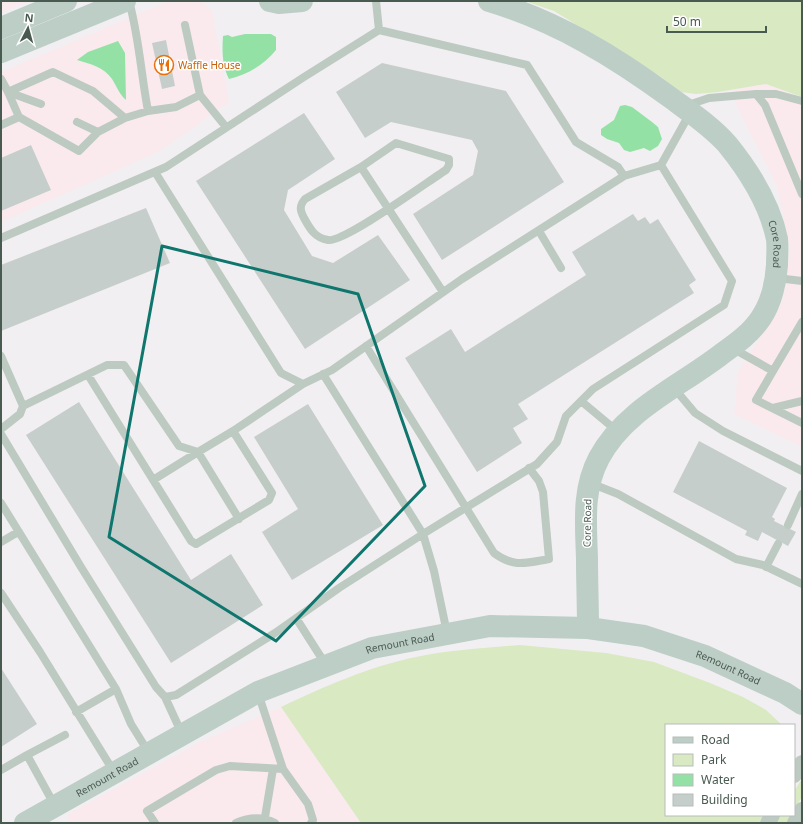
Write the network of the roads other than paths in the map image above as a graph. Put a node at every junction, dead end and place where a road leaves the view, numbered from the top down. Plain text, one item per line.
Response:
1 (66, 1) edge
2 (125, 1) edge
3 (129, 1) edge
4 (270, 1) edge
5 (302, 1) edge
6 (376, 1) edge
7 (489, 1) edge
8 (185, 25) dead end
9 (1, 28) edge
10 (379, 30) junction
11 (1, 52) edge
12 (1, 79) edge
13 (8, 92) junction
14 (756, 94) junction
15 (200, 95) junction
16 (802, 102) edge
17 (41, 104) dead end
18 (687, 110) junction
19 (148, 111) junction
20 (19, 117) junction
21 (125, 118) junction
22 (77, 122) dead end
23 (1, 125) edge
24 (226, 127) junction
25 (98, 132) junction
26 (662, 165) junction
27 (361, 167) junction
28 (155, 172) junction
29 (624, 176) junction
30 (802, 194) edge
31 (389, 208) junction
32 (539, 231) junction
33 (1, 238) edge
34 (561, 268) dead end
35 (776, 278) junction
36 (802, 281) edge
37 (444, 292) junction
38 (802, 322) edge
39 (366, 346) junction
40 (731, 347) junction
41 (1, 356) edge
42 (773, 371) junction
43 (323, 374) junction
44 (88, 375) junction
45 (303, 384) junction
46 (674, 388) junction
47 (581, 401) junction
48 (802, 401) edge
49 (23, 406) junction
50 (773, 408) junction
51 (802, 423) edge
52 (1, 429) edge
53 (233, 431) junction
54 (617, 431) junction
55 (1, 434) edge
56 (198, 452) junction
57 (530, 468) junction
58 (802, 471) edge
59 (153, 480) junction
60 (590, 482) junction
61 (802, 494) edge
62 (1, 503) edge
63 (467, 507) junction
64 (240, 519) junction
65 (788, 525) dead end
66 (18, 532) junction
67 (423, 534) junction
68 (1, 542) edge
69 (778, 544) dead end
70 (766, 567) junction
71 (802, 573) edge
72 (800, 583) edge
73 (1, 593) edge
74 (296, 618) junction
75 (588, 628) junction
76 (448, 634) junction
77 (326, 666) junction
78 (116, 689) junction
79 (258, 692) junction
80 (165, 696) junction
81 (802, 704) edge
82 (76, 712) junction
83 (65, 735) dead end
84 (182, 735) junction
85 (149, 753) junction
86 (27, 755) junction
87 (802, 763) edge
88 (273, 769) junction
89 (283, 769) junction
90 (1, 770) edge
91 (114, 773) junction
92 (795, 774) edge
93 (55, 806) junction
94 (802, 810) edge
95 (265, 817) junction
96 (25, 823) edge
97 (155, 823) edge
98 (236, 823) edge
99 (275, 823) edge
100 (311, 823) edge
101 (795, 823) edge

1 - 9 street
2 - 11 street
3 - 19 lane
4 - 5 street
6 - 10 lane
7 - 18 street, Core Road
8 - 15 lane
10 - 24 lane
10 - 29 lane
12 - 13 lane
13 - 17 lane
13 - 20 lane
13 - 21 lane
14 - 16 lane
14 - 18 lane
14 - 30 lane
15 - 19 lane
15 - 24 lane
18 - 26 lane
18 - 35 street, Core Road
19 - 21 lane
20 - 23 lane
20 - 25 lane
21 - 25 lane
22 - 25 lane
24 - 28 lane
26 - 29 lane
26 - 47 lane
27 - 31 lane
27 - 31 lane
27 - 31 lane
28 - 33 lane
28 - 45 lane
29 - 32 lane
31 - 37 lane
32 - 34 lane
32 - 37 lane
35 - 36 lane
35 - 40 street, Core Road
37 - 39 lane
38 - 42 lane
39 - 43 lane
39 - 63 lane
40 - 42 lane
40 - 46 street, Core Road
41 - 49 lane
42 - 50 lane
43 - 45 lane
43 - 67 lane
44 - 49 lane
44 - 56 lane
44 - 59 lane
45 - 53 lane
46 - 54 street, Core Road
46 - 58 lane
47 - 54 lane
47 - 57 lane
48 - 50 lane
49 - 52 lane
50 - 51 lane
53 - 56 lane
53 - 64 lane
54 - 60 street, Core Road
55 - 80 lane
56 - 59 lane
56 - 64 lane
57 - 63 lane
57 - 63 lane
59 - 64 lane
60 - 70 lane
60 - 75 street, Core Road
61 - 65 lane
62 - 66 lane
63 - 67 lane
66 - 68 lane
66 - 78 lane
67 - 74 lane
67 - 76 lane
69 - 70 lane
70 - 72 lane
71 - 72 lane
73 - 82 lane
74 - 77 lane
74 - 80 lane
75 - 76 street, Remount Road
75 - 81 street, Remount Road
76 - 77 street, Remount Road
77 - 79 street, Remount Road
78 - 82 lane
78 - 85 lane
79 - 84 street, Remount Road
79 - 89 lane
80 - 84 lane
82 - 91 lane
83 - 86 lane
84 - 85 street, Remount Road
85 - 91 street, Remount Road
86 - 90 lane
86 - 93 lane
87 - 92 street
88 - 89 lane
88 - 95 lane
88 - 97 lane
89 - 100 lane
91 - 93 street, Remount Road
93 - 96 street, Remount Road
94 - 101 street
95 - 98 lane
95 - 99 lane

